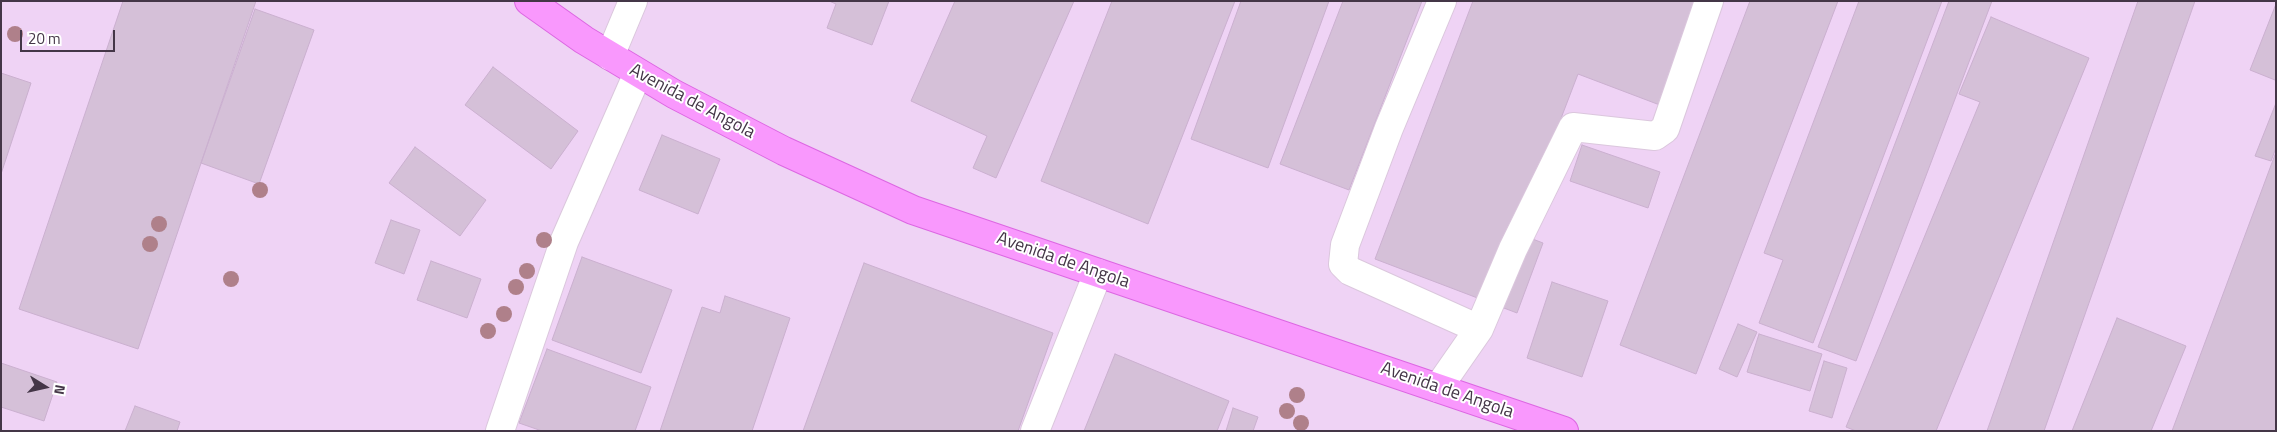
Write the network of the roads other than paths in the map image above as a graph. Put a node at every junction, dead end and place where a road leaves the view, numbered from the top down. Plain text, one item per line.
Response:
1 (529, 1) edge
2 (633, 1) edge
3 (1442, 1) edge
4 (1709, 1) edge
5 (610, 56) junction
6 (638, 74) junction
7 (1098, 273) junction
8 (1479, 329) junction
9 (1438, 388) junction
10 (500, 431) edge
11 (1035, 431) edge
12 (1564, 431) edge

1 - 5 main road, Avenida de Angola
2 - 5 street
3 - 8 street
4 - 8 street
5 - 6 main road, Avenida de Angola
6 - 7 main road, Avenida de Angola
6 - 10 street
7 - 9 main road, Avenida de Angola
7 - 11 street
8 - 9 street
9 - 12 main road, Avenida de Angola

